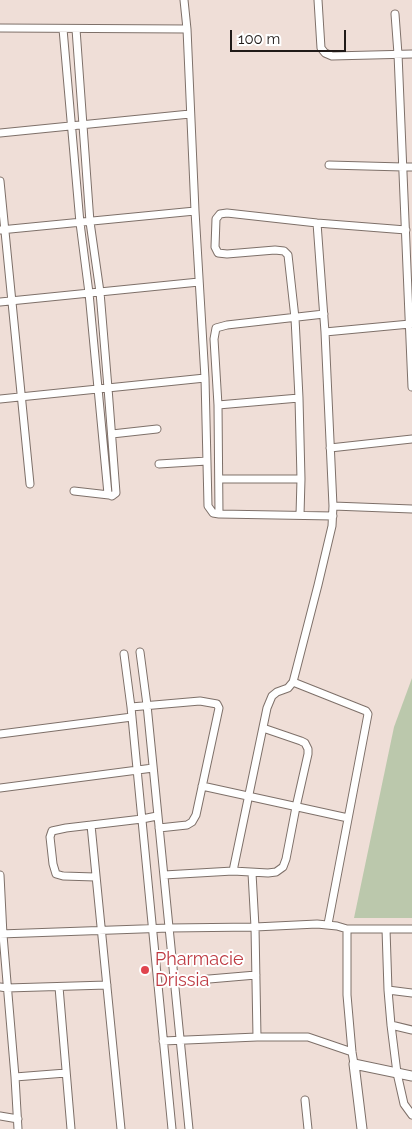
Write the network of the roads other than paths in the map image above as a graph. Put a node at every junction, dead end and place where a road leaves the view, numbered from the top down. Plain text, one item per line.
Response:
1 (184, 0) edge
2 (318, 0) edge
3 (395, 14) dead end
4 (0, 28) edge
5 (63, 29) junction
6 (76, 29) junction
7 (187, 29) junction
8 (398, 54) junction
9 (412, 54) edge
10 (190, 114) junction
11 (82, 125) junction
12 (71, 126) junction
13 (0, 133) edge
14 (328, 165) dead end
15 (412, 167) edge
16 (402, 168) junction
17 (0, 181) edge
18 (195, 211) junction
19 (90, 222) junction
20 (80, 223) junction
21 (317, 223) junction
22 (2, 230) edge
23 (406, 230) junction
24 (410, 276) edge
25 (199, 282) junction
26 (100, 292) junction
27 (89, 293) junction
28 (12, 301) junction
29 (0, 302) edge
30 (324, 314) junction
31 (295, 318) junction
32 (410, 324) junction
33 (325, 332) junction
34 (205, 378) junction
35 (412, 387) edge
36 (108, 388) junction
37 (98, 389) junction
38 (21, 397) junction
39 (299, 398) junction
40 (0, 399) edge
41 (218, 405) junction
42 (158, 429) dead end
43 (112, 434) junction
44 (412, 440) edge
45 (330, 448) junction
46 (207, 461) junction
47 (160, 464) dead end
48 (219, 479) junction
49 (300, 479) junction
50 (30, 484) dead end
51 (74, 491) dead end
52 (109, 496) junction
53 (333, 506) junction
54 (412, 509) edge
55 (219, 514) junction
56 (300, 515) junction
57 (333, 516) junction
58 (140, 652) dead end
59 (124, 654) dead end
60 (294, 682) junction
61 (146, 705) junction
62 (131, 707) junction
63 (132, 717) junction
64 (264, 728) junction
65 (0, 734) edge
66 (153, 768) junction
67 (137, 770) junction
68 (202, 786) junction
69 (0, 788) edge
70 (248, 796) junction
71 (296, 807) junction
72 (157, 816) junction
73 (348, 818) junction
74 (142, 819) junction
75 (91, 825) junction
76 (159, 828) junction
77 (233, 872) junction
78 (252, 873) junction
79 (0, 875) edge
80 (164, 875) junction
81 (96, 877) junction
82 (328, 924) junction
83 (255, 927) junction
84 (169, 928) junction
85 (152, 929) junction
86 (347, 929) junction
87 (386, 929) junction
88 (412, 929) edge
89 (101, 931) junction
90 (1, 935) edge
91 (256, 976) junction
92 (174, 982) junction
93 (107, 985) junction
94 (3, 987) edge
95 (59, 987) junction
96 (388, 990) junction
97 (412, 993) edge
98 (391, 1025) junction
99 (412, 1030) edge
100 (257, 1036) junction
101 (180, 1040) junction
102 (163, 1041) junction
103 (352, 1052) junction
104 (354, 1064) junction
105 (66, 1073) junction
106 (397, 1073) junction
107 (412, 1076) edge
108 (15, 1077) junction
109 (305, 1100) dead end
110 (412, 1115) edge
111 (0, 1116) edge
112 (18, 1119) junction
113 (18, 1129) edge
114 (71, 1129) edge
115 (121, 1129) edge
116 (172, 1129) edge
117 (189, 1129) edge
118 (308, 1129) edge
119 (362, 1129) edge

1 - 7 street
2 - 8 street
3 - 8 street
4 - 5 street
5 - 6 street
5 - 12 street
6 - 7 street
6 - 11 street
7 - 10 street
8 - 9 street
8 - 16 street
10 - 11 street
10 - 18 street
11 - 12 street
11 - 19 street
12 - 13 street
12 - 20 street
14 - 16 street
15 - 16 street
16 - 23 street
17 - 22 street
18 - 19 street
18 - 25 street
19 - 20 street
19 - 26 street
20 - 22 street
20 - 27 street
21 - 23 street
21 - 30 street
21 - 31 street
22 - 28 street
23 - 24 street
24 - 32 street
25 - 26 street
25 - 34 street
26 - 27 street
26 - 36 street
27 - 28 street
27 - 37 street
28 - 29 street
28 - 38 street
30 - 31 street
30 - 33 street
31 - 39 street
31 - 41 street
32 - 33 street
32 - 35 street
33 - 45 street
34 - 36 street
34 - 46 street
36 - 37 street
36 - 43 street
37 - 38 street
37 - 52 street
38 - 40 street
38 - 50 street
39 - 41 street
39 - 49 street
41 - 48 street
42 - 43 street
43 - 52 street
44 - 45 street
45 - 53 street
46 - 47 street
46 - 55 street
48 - 49 street
48 - 55 street
49 - 56 street
51 - 52 street
53 - 54 street
53 - 57 street
55 - 56 street
56 - 57 street
57 - 60 street
58 - 61 street
59 - 62 street
60 - 64 street
60 - 73 street
61 - 62 street
61 - 66 street
61 - 68 street
62 - 63 street
63 - 65 street
63 - 67 street
64 - 70 street
64 - 71 street
66 - 67 street
66 - 72 street
67 - 69 street
67 - 74 street
68 - 70 street
68 - 76 street
70 - 71 street
70 - 77 street
71 - 73 street
71 - 78 street
72 - 74 street
72 - 76 street
73 - 82 street
74 - 75 street
74 - 85 street
75 - 81 street
75 - 81 street
76 - 80 street
77 - 78 street
77 - 80 street
78 - 83 street
79 - 90 street
80 - 84 street
81 - 89 street
82 - 83 street
82 - 86 street
83 - 84 street
83 - 91 street
84 - 85 street
84 - 92 street
85 - 89 street
85 - 102 street
86 - 87 street
86 - 103 street
87 - 88 street
87 - 96 street
89 - 90 street
89 - 93 street
90 - 94 street
91 - 92 street
91 - 100 street
92 - 101 street
93 - 95 street
93 - 115 street
94 - 95 street
94 - 108 street
95 - 105 street
96 - 97 street
96 - 98 street
98 - 99 street
98 - 106 street
100 - 101 street
100 - 103 street
101 - 102 street
101 - 117 street
102 - 116 street
103 - 104 street
104 - 106 street
104 - 119 street
105 - 108 street
105 - 114 street
106 - 107 street
106 - 110 street
108 - 112 street
109 - 118 street
111 - 112 street
112 - 113 street

